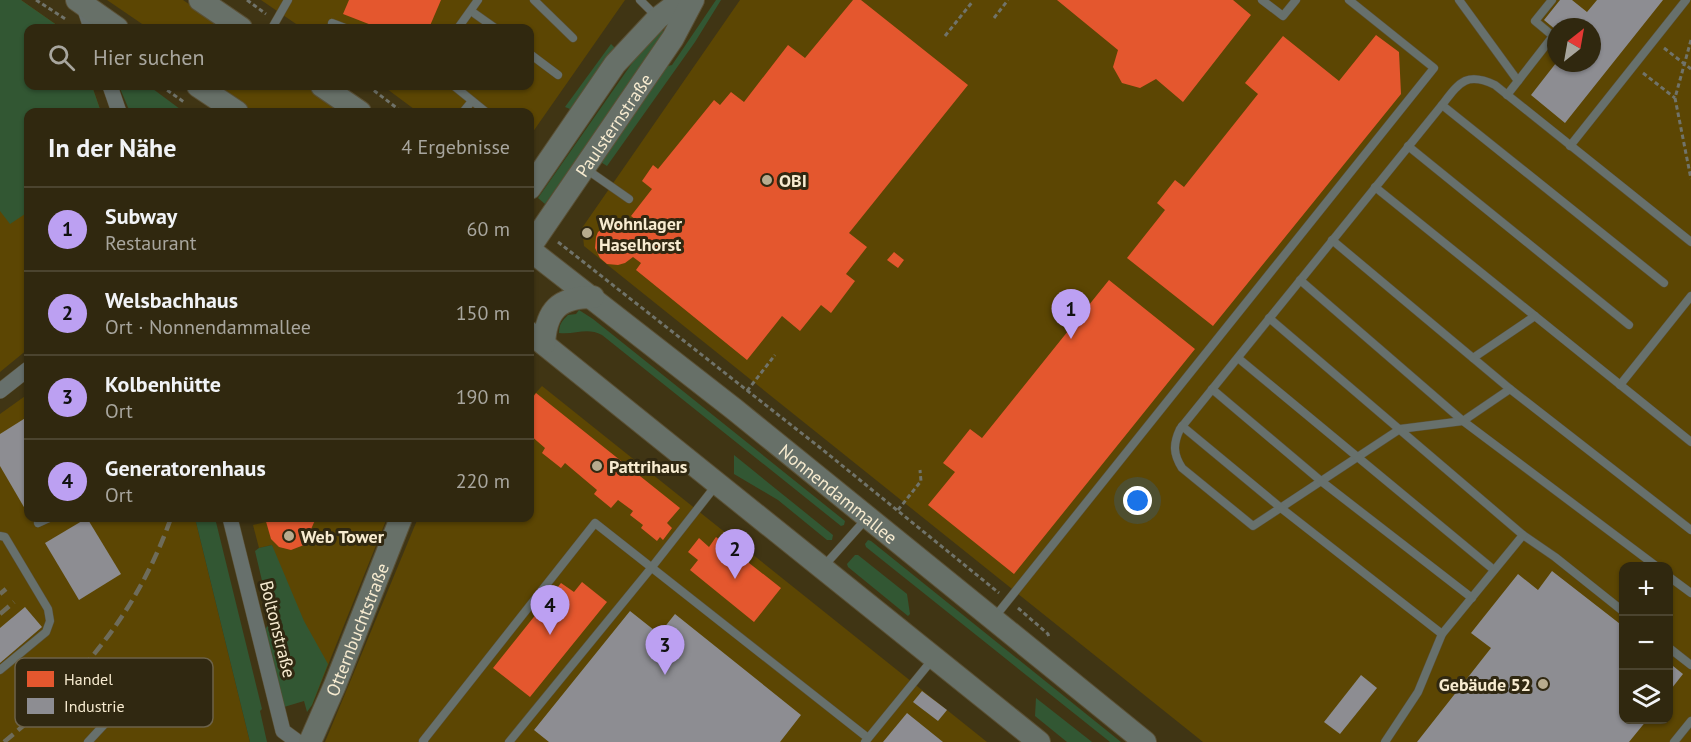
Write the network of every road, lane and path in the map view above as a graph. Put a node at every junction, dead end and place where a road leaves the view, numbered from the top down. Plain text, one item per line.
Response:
1 (36, 0) edge
2 (200, 0) edge
3 (288, 0) edge
4 (478, 0) edge
5 (534, 0) edge
6 (640, 0) edge
7 (682, 0) edge
8 (693, 0) edge
9 (1008, 0) edge
10 (1262, 0) edge
11 (1296, 0) edge
12 (1349, 0) edge
13 (1459, 0) edge
14 (1552, 0) edge
15 (1686, 0) edge
16 (974, 1) edge
17 (77, 9) edge
18 (471, 11) junction
19 (658, 18) junction
20 (994, 18) dead end
21 (88, 24) edge
22 (109, 24) edge
23 (235, 24) edge
24 (274, 24) edge
25 (461, 24) edge
26 (489, 24) edge
27 (945, 36) dead end
28 (573, 38) dead end
29 (1654, 40) junction
30 (1691, 40) edge
31 (534, 57) edge
32 (1684, 64) junction
33 (1634, 66) junction
34 (1691, 69) edge
35 (558, 75) dead end
36 (1518, 81) junction
37 (111, 90) edge
38 (176, 90) edge
39 (328, 90) edge
40 (373, 90) edge
41 (459, 90) edge
42 (192, 94) edge
43 (1507, 95) junction
44 (1675, 98) junction
45 (472, 101) junction
46 (1442, 105) junction
47 (118, 108) edge
48 (227, 108) edge
49 (354, 108) edge
50 (397, 108) edge
51 (466, 108) edge
52 (481, 108) edge
53 (1408, 146) junction
54 (1570, 146) junction
55 (583, 167) junction
56 (1691, 178) edge
57 (534, 182) edge
58 (1375, 187) junction
59 (629, 199) dead end
60 (553, 239) dead end
61 (1332, 240) junction
62 (534, 242) edge
63 (1691, 242) edge
64 (534, 251) edge
65 (1300, 280) junction
66 (1664, 283) dead end
67 (1691, 296) edge
68 (593, 297) junction
69 (1535, 316) junction
70 (1269, 318) junction
71 (1629, 325) dead end
72 (537, 339) edge
73 (776, 355) dead end
74 (1238, 358) junction
75 (1473, 358) junction
76 (24, 372) edge
77 (1620, 385) junction
78 (1212, 389) junction
79 (1510, 389) junction
80 (0, 391) edge
81 (747, 391) junction
82 (1463, 421) junction
83 (1182, 426) junction
84 (1400, 429) junction
85 (1691, 442) edge
86 (1357, 457) junction
87 (920, 470) dead end
88 (1322, 481) junction
89 (717, 484) junction
90 (1281, 508) junction
91 (898, 510) junction
92 (867, 518) junction
93 (231, 522) edge
94 (399, 522) edge
95 (1691, 530) edge
96 (1523, 535) junction
97 (0, 536) edge
98 (1649, 562) edge
99 (652, 567) junction
100 (822, 568) junction
101 (1494, 570) junction
102 (1673, 580) edge
103 (1691, 593) edge
104 (1472, 598) junction
105 (1008, 600) junction
106 (1619, 609) edge
107 (993, 619) junction
108 (1048, 634) dead end
109 (1442, 634) junction
110 (1673, 652) edge
111 (934, 658) junction
112 (1691, 665) edge
113 (0, 670) edge
114 (1691, 721) edge
115 (102, 727) edge
116 (866, 740) edge
117 (88, 742) edge
118 (298, 742) edge
119 (310, 742) edge
120 (424, 742) edge
121 (508, 742) edge
122 (1039, 742) edge
123 (1145, 742) edge
124 (1385, 742) edge
125 (1674, 742) edge

1 - 17 path
2 - 23 main road
3 - 24 lane
4 - 18 lane
5 - 28 lane
6 - 19 lane
7 - 19 main road, Paulsternstraße
8 - 55 main road, Paulsternstraße
9 - 20 path
10 - 11 lane
12 - 105 lane
13 - 36 lane
14 - 36 lane
15 - 29 lane
16 - 27 path
17 - 21 street
17 - 22 main road
18 - 25 lane
18 - 26 lane
19 - 57 main road, Paulsternstraße
29 - 32 path
29 - 33 lane
30 - 32 path
31 - 35 lane
32 - 34 path
32 - 44 path
33 - 44 path
33 - 54 lane
36 - 43 lane
37 - 47 street
38 - 42 path
39 - 49 main road
40 - 50 path
41 - 45 lane
42 - 48 main road
43 - 46 lane
43 - 54 lane
44 - 56 path
45 - 51 lane
45 - 52 lane
46 - 53 lane
46 - 66 lane
53 - 58 lane
53 - 71 lane
54 - 63 lane
55 - 59 lane
55 - 62 main road, Paulsternstraße
58 - 61 lane
58 - 69 lane
60 - 81 path
61 - 65 lane
61 - 75 lane
64 - 68 main road, Nonnendammallee
65 - 70 lane
65 - 82 lane
67 - 77 lane
68 - 72 main road
68 - 92 main road, Nonnendammallee
69 - 75 lane
69 - 77 lane
70 - 74 lane
70 - 84 lane
72 - 89 main road
73 - 81 path
74 - 78 lane
74 - 86 lane
75 - 79 lane
76 - 80 street
77 - 85 lane
78 - 83 lane
78 - 88 lane
79 - 82 lane
79 - 95 lane
81 - 91 path
82 - 84 lane
82 - 98 lane
83 - 90 lane
83 - 90 lane
84 - 86 lane
84 - 96 lane
86 - 88 lane
86 - 101 lane
87 - 91 path
88 - 90 lane
88 - 104 lane
89 - 99 lane
89 - 100 main road
90 - 109 lane
91 - 105 path
92 - 100 lane
92 - 107 main road, Nonnendammallee
93 - 118 street, Boltonstraße
94 - 119 main road, Otternbuchtstraße
96 - 101 lane
96 - 106 lane
97 - 113 lane
99 - 116 lane
99 - 120 lane
99 - 121 lane
100 - 111 main road
101 - 104 lane
102 - 103 lane
104 - 109 lane
105 - 107 lane
105 - 108 path
107 - 123 main road, Nonnendammallee
109 - 124 lane
110 - 112 lane
111 - 116 lane
111 - 122 main road
114 - 125 lane
115 - 117 lane

